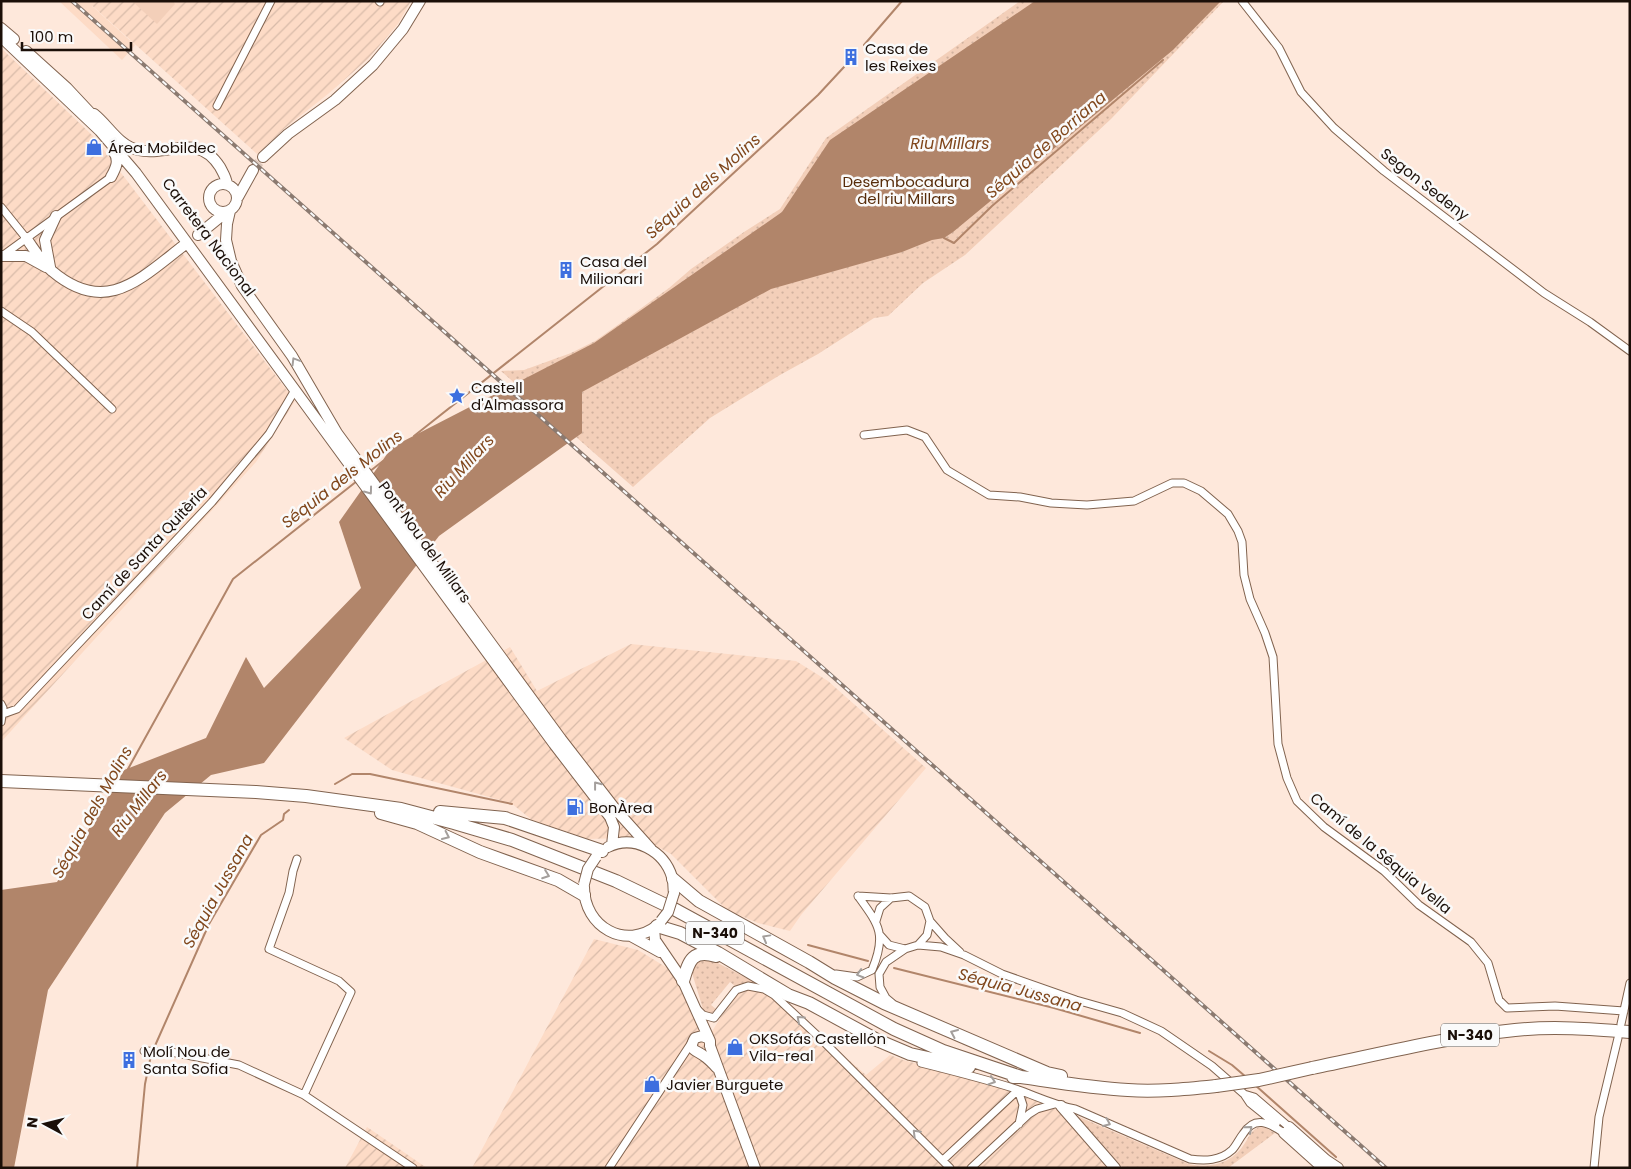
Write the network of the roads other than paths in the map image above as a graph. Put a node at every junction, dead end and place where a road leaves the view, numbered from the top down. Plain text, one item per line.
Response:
1 (271, 1) edge
2 (420, 1) edge
3 (1242, 1) edge
4 (1, 28) edge
5 (1, 37) edge
6 (217, 106) dead end
7 (88, 114) junction
8 (263, 157) tunnel mouth
9 (111, 178) junction
10 (228, 185) junction
11 (152, 196) junction
12 (238, 197) junction
13 (212, 206) junction
14 (1, 207) edge
15 (227, 212) junction
16 (56, 216) junction
17 (208, 227) junction
18 (198, 235) dead end
19 (26, 238) junction
20 (183, 246) dead end
21 (1, 256) edge
22 (51, 270) junction
23 (1, 311) edge
24 (1630, 351) edge
25 (295, 390) junction
26 (112, 409) dead end
27 (334, 435) junction
28 (864, 435) dead end
29 (499, 661) junction
30 (1, 704) edge
31 (3, 714) junction
32 (1, 722) edge
33 (1, 781) edge
34 (352, 802) junction
35 (401, 809) junction
36 (651, 849) junction
37 (603, 851) junction
38 (297, 859) dead end
39 (673, 879) junction
40 (584, 890) junction
41 (891, 898) junction
42 (876, 921) junction
43 (930, 921) junction
44 (657, 925) junction
45 (880, 935) junction
46 (631, 936) junction
47 (918, 944) junction
48 (905, 949) junction
49 (664, 954) junction
50 (964, 955) junction
51 (809, 962) junction
52 (740, 968) junction
53 (683, 981) junction
54 (1630, 982) edge
55 (788, 995) junction
56 (693, 1005) junction
57 (900, 1009) junction
58 (1624, 1011) junction
59 (1625, 1028) edge
60 (1618, 1038) dead end
61 (694, 1040) junction
62 (704, 1048) junction
63 (144, 1051) dead end
64 (679, 1063) junction
65 (1021, 1076) junction
66 (1076, 1085) junction
67 (1018, 1090) junction
68 (304, 1095) junction
69 (1059, 1105) junction
70 (1019, 1124) junction
71 (1287, 1130) junction
72 (943, 1160) junction
73 (413, 1168) edge
74 (609, 1168) edge
75 (755, 1168) edge
76 (950, 1168) edge
77 (971, 1168) edge
78 (1114, 1168) edge
79 (1323, 1168) edge
80 (1338, 1168) edge
81 (1594, 1168) edge

1 - 6 street
2 - 8 main road
3 - 24 street, Segon Sedeny
4 - 7 main road, Carretera Nacional
5 - 7 main road, Carretera Nacional
7 - 9 main road
7 - 10 main road
7 - 11 main road, Carretera Nacional
7 - 27 main road, Carretera Nacional
9 - 11 main road
9 - 16 street
10 - 12 main road
10 - 12 main road
10 - 13 main road
11 - 25 main road, Carretera Nacional
12 - 15 main road
13 - 15 main road
13 - 17 main road
14 - 19 street
15 - 17 main road
27 -> 15 main road
16 - 19 street
16 - 22 main road
17 - 18 main road
19 - 21 street
19 - 22 main road
20 - 22 main road
21 - 22 main road
23 - 26 street
25 - 27 main road, Carretera Nacional
25 - 31 street, Camí de Santa Quitèria
27 - 29 main road, Pont Nou del Millars
28 - 58 street, Camí de la Séquia Vella
36 -> 29 main road
29 - 37 main road
30 - 31 street
31 - 32 street
33 - 34 highway, N-340
34 - 35 highway, N-340
34 -> 40 highway
35 - 37 highway
35 - 65 highway, N-340
36 - 37 main road
36 - 39 main road
37 - 40 main road, bridge
38 - 68 street
39 - 44 main road, bridge
51 -> 39 highway
40 - 46 main road
41 - 42 street
41 - 42 street
41 - 43 street
42 - 45 street
43 - 47 street
43 - 50 street
44 - 46 main road
44 - 49 main road
44 - 52 highway
45 - 48 street
45 -> 51 street
46 - 49 main road
47 - 48 street
47 - 50 street
48 - 57 street
49 - 53 main road
50 - 71 street
51 - 57 highway
52 - 53 highway
52 - 55 highway
53 - 56 main road
54 - 58 street
55 - 65 highway
55 -> 67 street
56 - 61 main road
56 - 62 main road
72 -> 56 street
66 -> 57 highway
58 - 59 street
59 - 66 highway, N-340, bridge
60 - 81 street
61 - 62 main road
61 - 62 main road
61 - 64 street
62 - 64 street
62 - 75 main road
63 - 68 street
64 - 74 street
65 - 66 highway, N-340
67 - 69 street
67 - 70 street
67 - 72 street
68 - 73 street
69 - 70 street
69 -> 71 street
69 - 78 main road
70 - 77 street
71 - 79 main road
71 - 80 main road
72 - 76 street

